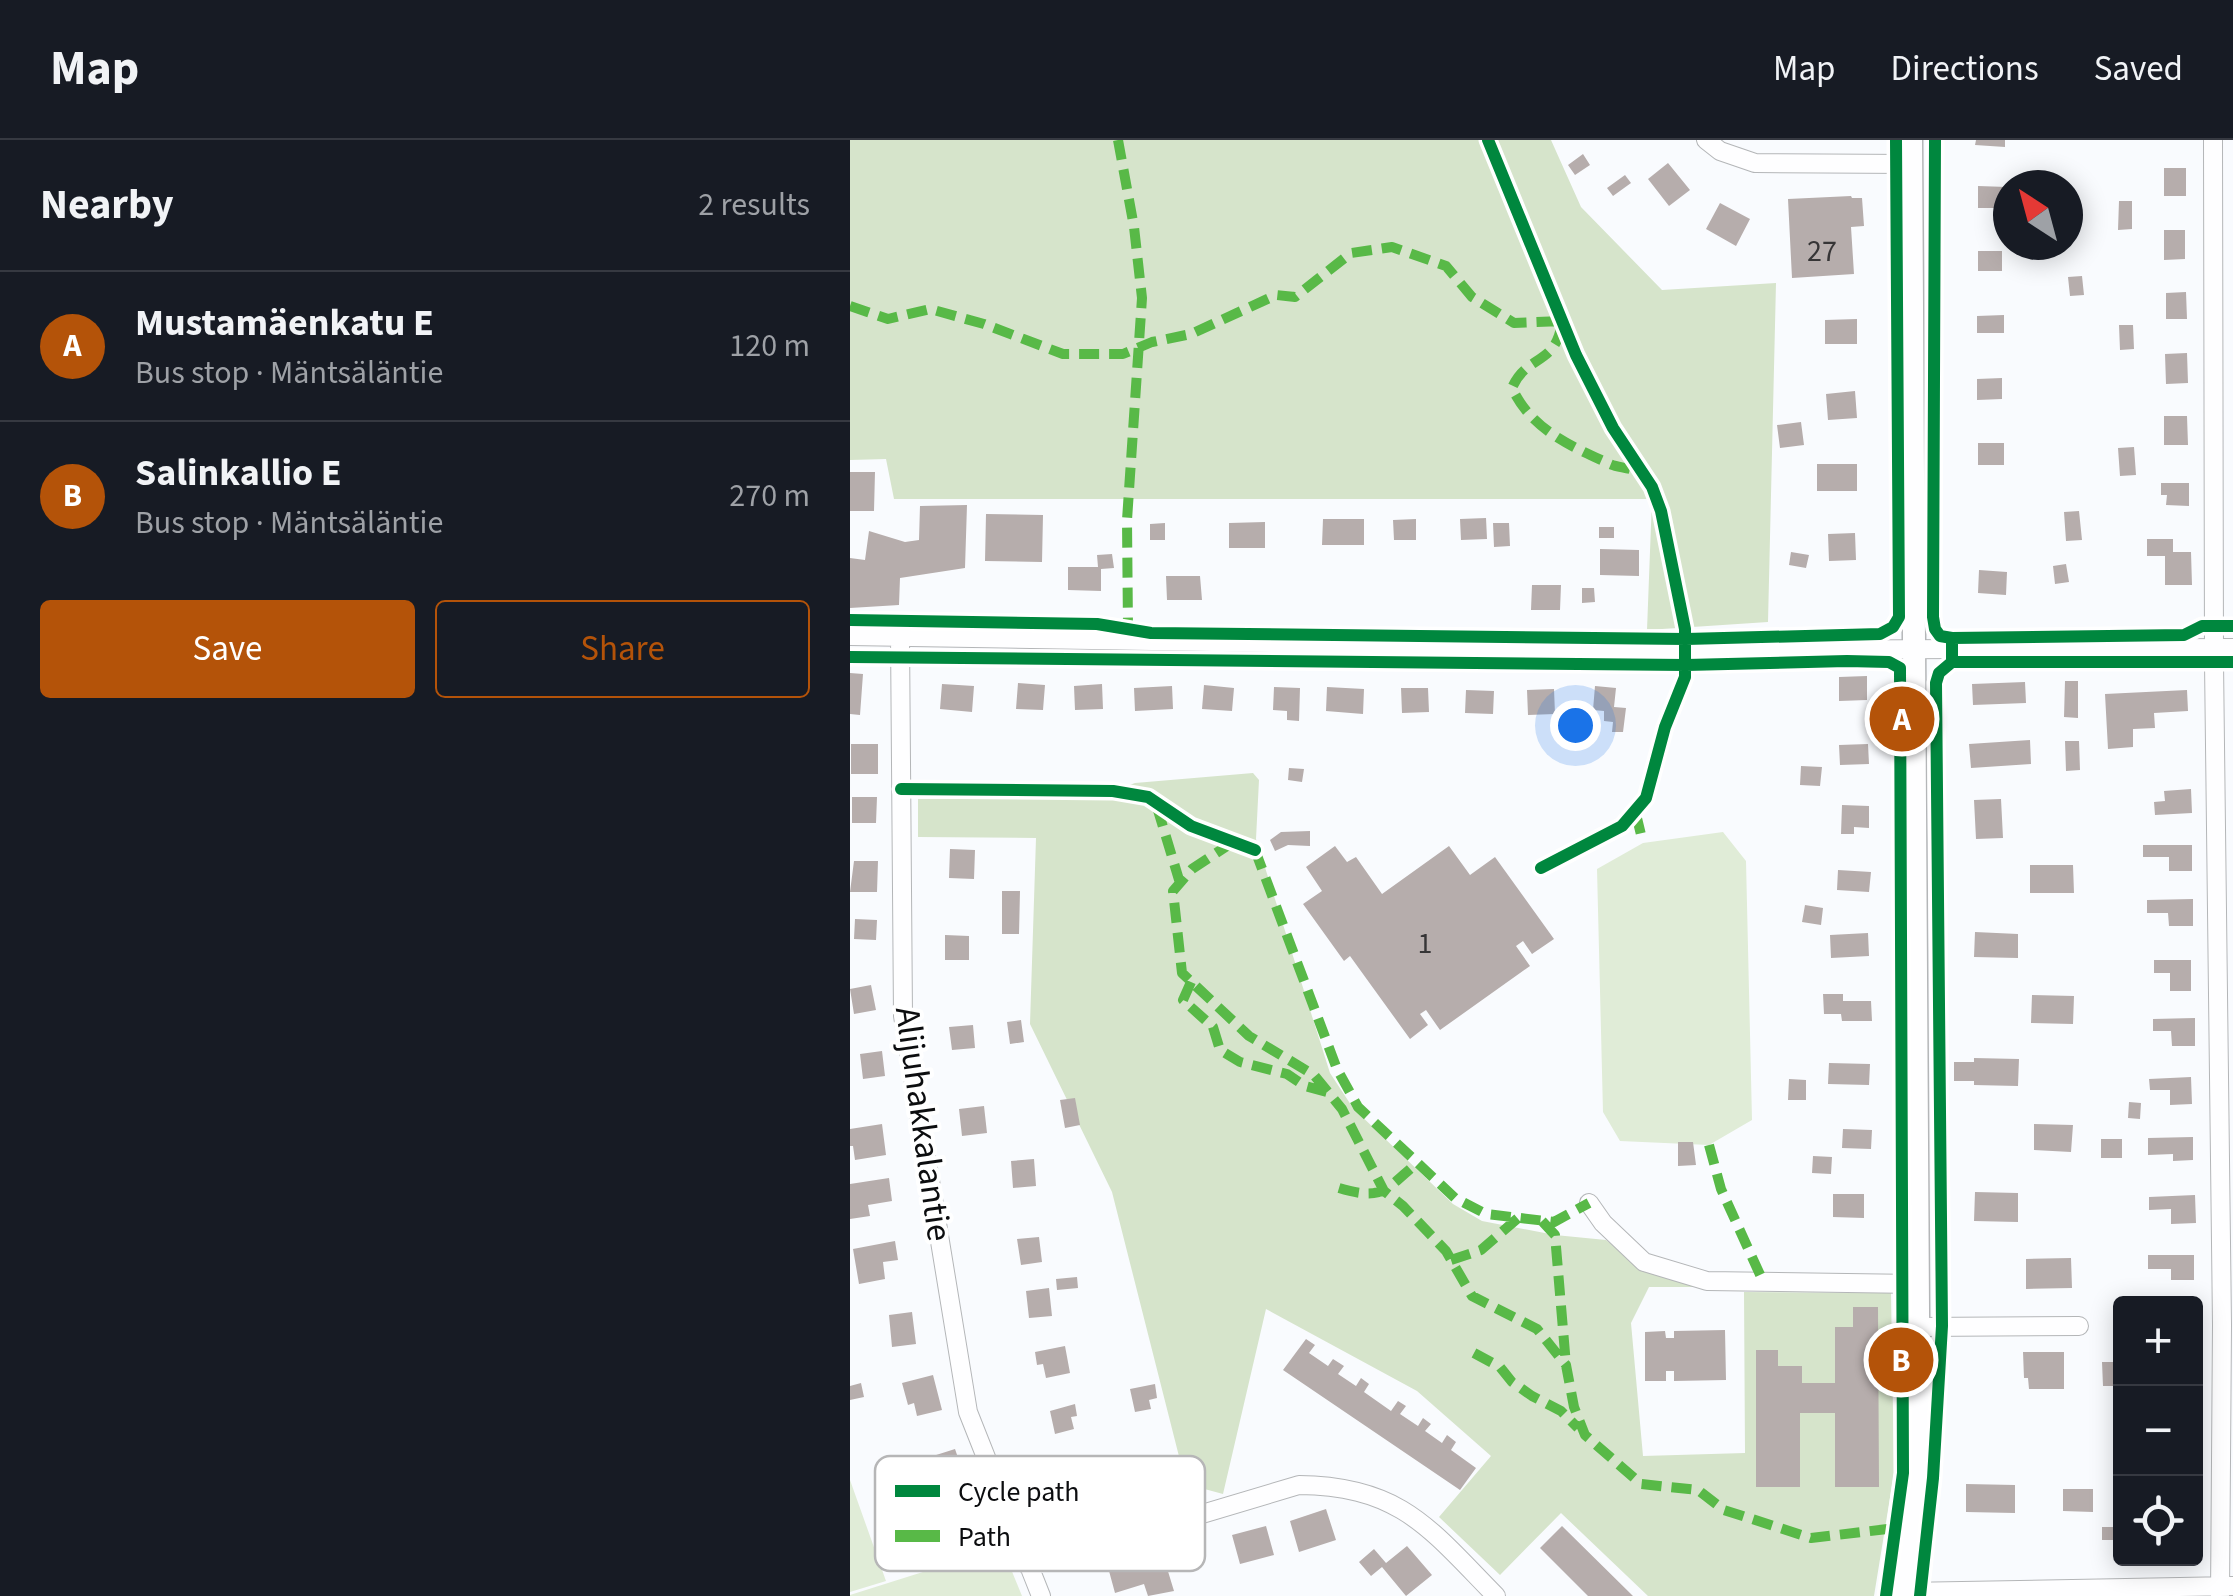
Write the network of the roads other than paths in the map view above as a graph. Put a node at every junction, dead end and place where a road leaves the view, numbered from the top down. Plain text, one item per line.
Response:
1 (1706, 140) edge
2 (1911, 140) edge
3 (2213, 140) edge
4 (1911, 164) junction
5 (850, 636) edge
6 (900, 636) junction
7 (1916, 648) junction
8 (2224, 648) edge
9 (2225, 881) edge
10 (2225, 1099) edge
11 (1589, 1203) dead end
12 (1916, 1284) junction
13 (2079, 1326) dead end
14 (2227, 1326) edge
15 (1918, 1327) junction
16 (985, 1456) edge
17 (1205, 1513) edge
18 (1030, 1571) edge
19 (2224, 1589) edge
20 (1903, 1594) edge
21 (1041, 1596) edge
22 (1496, 1596) edge

1 - 4 street
2 - 4 street
3 - 8 street
4 - 7 street
5 - 6 street
6 - 7 street
6 - 16 street, Alijuhakkalantie
7 - 8 street
7 - 12 street
8 - 9 street
9 - 10 street
10 - 14 street
11 - 12 street
12 - 15 street
13 - 15 street
14 - 19 street
15 - 20 street
17 - 22 street
18 - 21 street, Alijuhakkalantie
19 - 20 street

